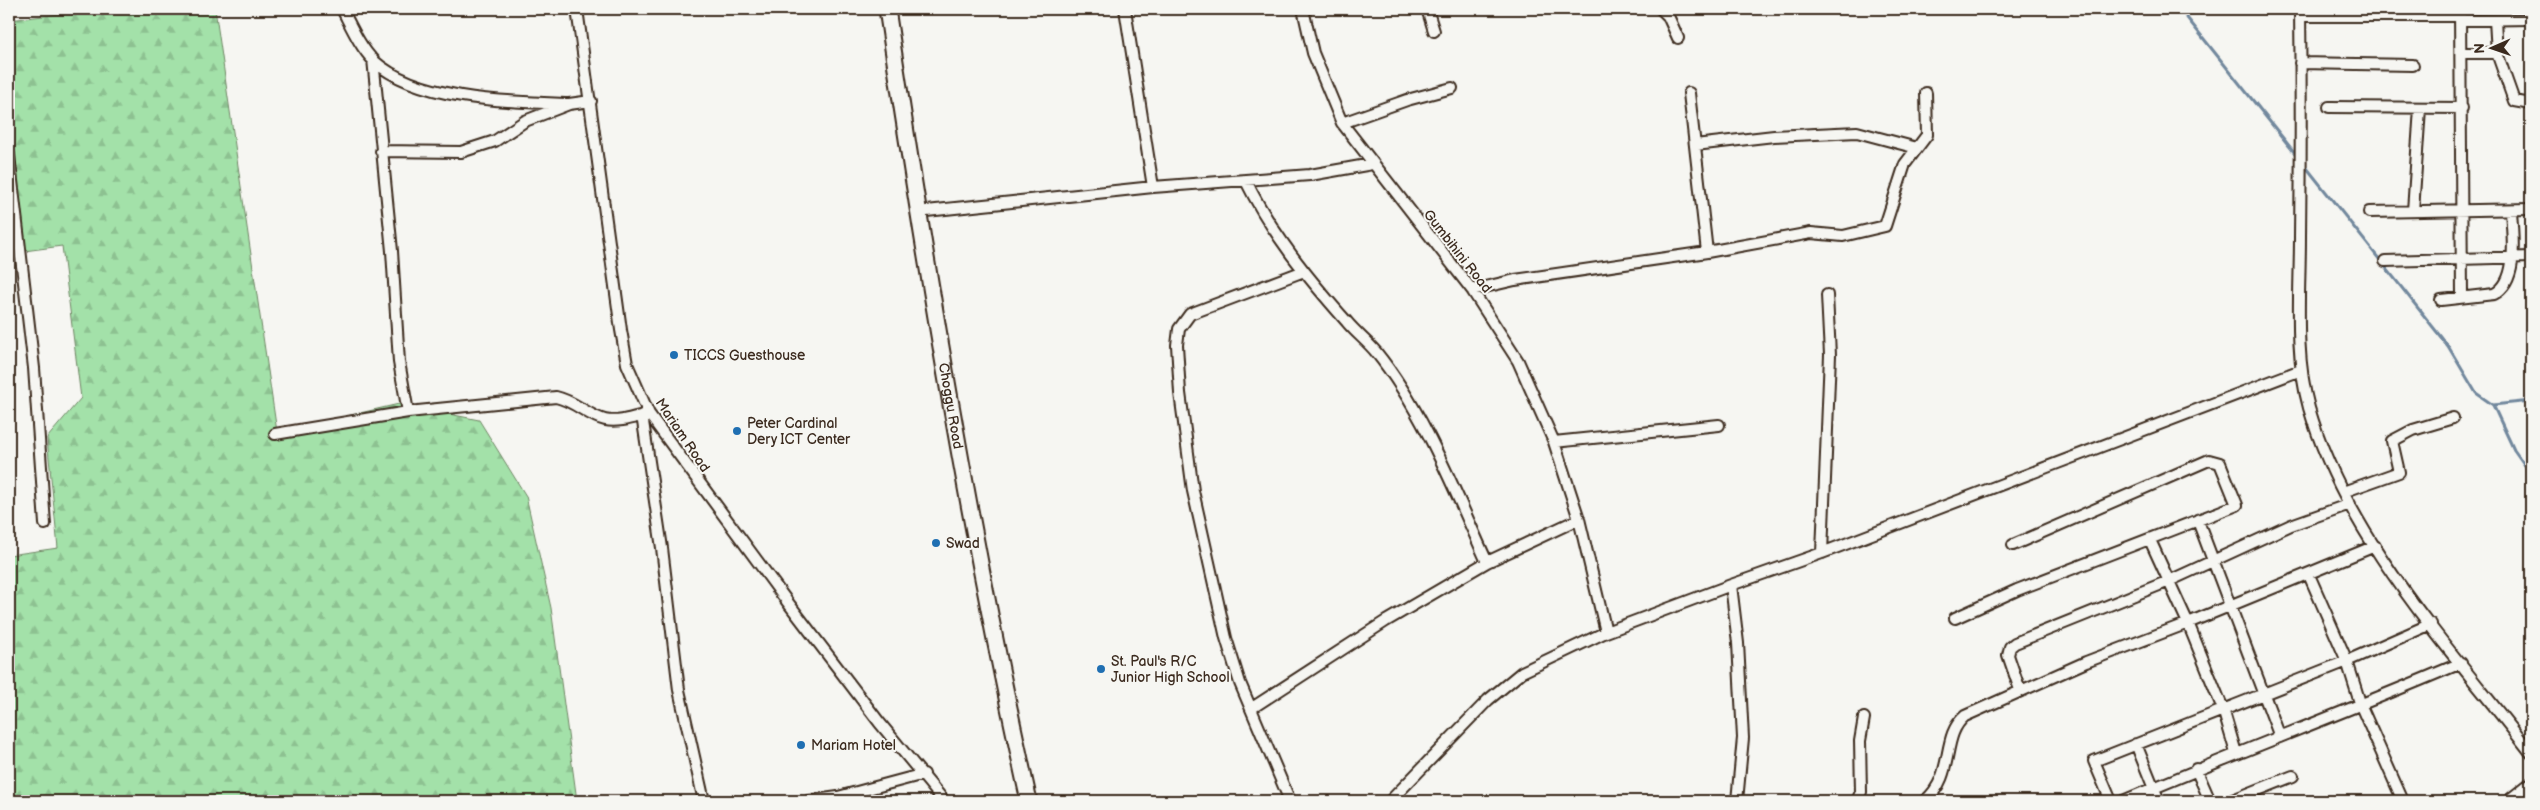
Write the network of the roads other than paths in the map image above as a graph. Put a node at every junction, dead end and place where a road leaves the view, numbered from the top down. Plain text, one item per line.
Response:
1 (342, 9) edge
2 (577, 9) edge
3 (887, 9) edge
4 (1126, 9) edge
5 (1304, 9) edge
6 (1427, 9) edge
7 (1661, 9) edge
8 (2300, 13) edge
9 (2460, 15) edge
10 (2531, 19) edge
11 (2495, 20) junction
12 (1434, 31) dead end
13 (1678, 38) dead end
14 (2461, 53) junction
15 (2497, 53) junction
16 (373, 60) junction
17 (2300, 63) junction
18 (2413, 65) dead end
19 (1452, 88) dead end
20 (1689, 93) dead end
21 (1926, 93) dead end
22 (591, 101) junction
23 (569, 104) junction
24 (2531, 104) edge
25 (2329, 107) dead end
26 (2420, 108) junction
27 (2462, 108) junction
28 (1342, 123) junction
29 (1695, 145) junction
30 (1917, 148) junction
31 (381, 151) junction
32 (9, 155) edge
33 (1372, 164) junction
34 (1246, 181) junction
35 (1153, 188) junction
36 (2531, 209) edge
37 (2462, 210) junction
38 (2511, 210) junction
39 (2413, 211) junction
40 (917, 212) junction
41 (2369, 212) dead end
42 (1707, 252) junction
43 (2514, 257) junction
44 (2531, 257) edge
45 (2462, 258) junction
46 (2385, 261) dead end
47 (1304, 271) junction
48 (1472, 290) junction
49 (1827, 295) dead end
50 (2462, 297) junction
51 (2441, 300) dead end
52 (2302, 370) junction
53 (408, 412) junction
54 (646, 414) junction
55 (2453, 418) dead end
56 (1719, 425) dead end
57 (274, 434) dead end
58 (1554, 442) junction
59 (2343, 492) junction
60 (2350, 504) junction
61 (1579, 519) junction
62 (2198, 521) junction
63 (46, 524) dead end
64 (2150, 540) junction
65 (2013, 545) dead end
66 (2375, 546) junction
67 (1822, 553) junction
68 (1487, 562) junction
69 (2214, 562) junction
70 (2309, 575) junction
71 (2169, 581) junction
72 (1731, 585) junction
73 (2230, 605) junction
74 (1955, 618) dead end
75 (2188, 623) junction
76 (2431, 624) junction
77 (1606, 632) junction
78 (2347, 661) junction
79 (2461, 663) junction
80 (2020, 690) junction
81 (2263, 693) junction
82 (2361, 706) junction
83 (1252, 708) junction
84 (2223, 709) junction
85 (1864, 718) dead end
86 (2280, 737) junction
87 (2136, 744) junction
88 (2531, 753) edge
89 (2236, 754) junction
90 (2196, 769) junction
91 (924, 774) junction
92 (2293, 776) dead end
93 (2531, 786) edge
94 (2154, 788) junction
95 (1935, 797) edge
96 (704, 801) edge
97 (809, 801) edge
98 (944, 801) edge
99 (1029, 801) edge
100 (1290, 801) edge
101 (1390, 801) edge
102 (1737, 801) edge
103 (1857, 801) edge
104 (1925, 801) edge
105 (2111, 801) edge
106 (2123, 801) edge
107 (2159, 801) edge
108 (2210, 801) edge
109 (2230, 801) edge
110 (2403, 801) edge
111 (2512, 801) edge

1 - 16 street
2 - 22 street, Mariam Road
3 - 40 main road, Choggu Road
4 - 35 street
5 - 28 street, Gumbihini Road
6 - 12 street
7 - 13 street
8 - 9 street
8 - 17 street
9 - 11 street
9 - 14 street
10 - 11 street
11 - 15 street
14 - 15 street
14 - 27 street
15 - 24 street
16 - 23 street
16 - 31 street
17 - 18 street
17 - 52 street
19 - 28 street
20 - 29 street
21 - 30 street
22 - 23 street
22 - 54 street, Mariam Road
23 - 31 street
25 - 26 street
26 - 27 street
26 - 39 street
27 - 37 street
28 - 33 street, Gumbihini Road
29 - 30 street
29 - 42 street
30 - 42 street
31 - 53 street
32 - 63 street
33 - 34 street
33 - 48 street, Gumbihini Road
34 - 35 street
34 - 47 street
35 - 40 street
36 - 38 street
37 - 38 street
37 - 39 street
37 - 45 street
38 - 43 street
39 - 41 street
40 - 99 main road, Choggu Road
42 - 48 street
43 - 44 street
43 - 45 street
43 - 50 street
45 - 46 street
45 - 50 street
47 - 68 street
47 - 83 street
48 - 58 street, Gumbihini Road
49 - 67 street
50 - 51 street
52 - 59 street
52 - 67 street
53 - 54 street
53 - 57 street
54 - 91 street, Mariam Road
54 - 96 street
55 - 59 street
56 - 58 street
58 - 61 street, Gumbihini Road
59 - 60 street
60 - 66 street
60 - 69 street
61 - 68 street
61 - 77 street, Gumbihini Road
62 - 64 street
62 - 65 street
62 - 69 street
64 - 71 street
64 - 74 street
66 - 70 street
66 - 76 street
67 - 72 street
68 - 83 street
69 - 71 street
69 - 73 street
70 - 73 street
70 - 78 street
71 - 75 street
71 - 80 street
72 - 77 street
72 - 102 street
73 - 75 street
73 - 81 street
75 - 80 street
75 - 84 street
76 - 78 street
76 - 79 street
77 - 101 street
78 - 81 street
78 - 82 street
79 - 82 street
79 - 88 street
80 - 95 street
81 - 84 street
81 - 86 street
82 - 86 street
82 - 110 street
83 - 100 street
84 - 87 street
84 - 89 street
85 - 103 street
86 - 89 street
87 - 94 street
87 - 105 street
89 - 90 street
90 - 94 street
90 - 108 street
91 - 97 street
91 - 98 street, Mariam Road
92 - 109 street
93 - 111 main road
94 - 106 street
94 - 107 street
95 - 104 street

